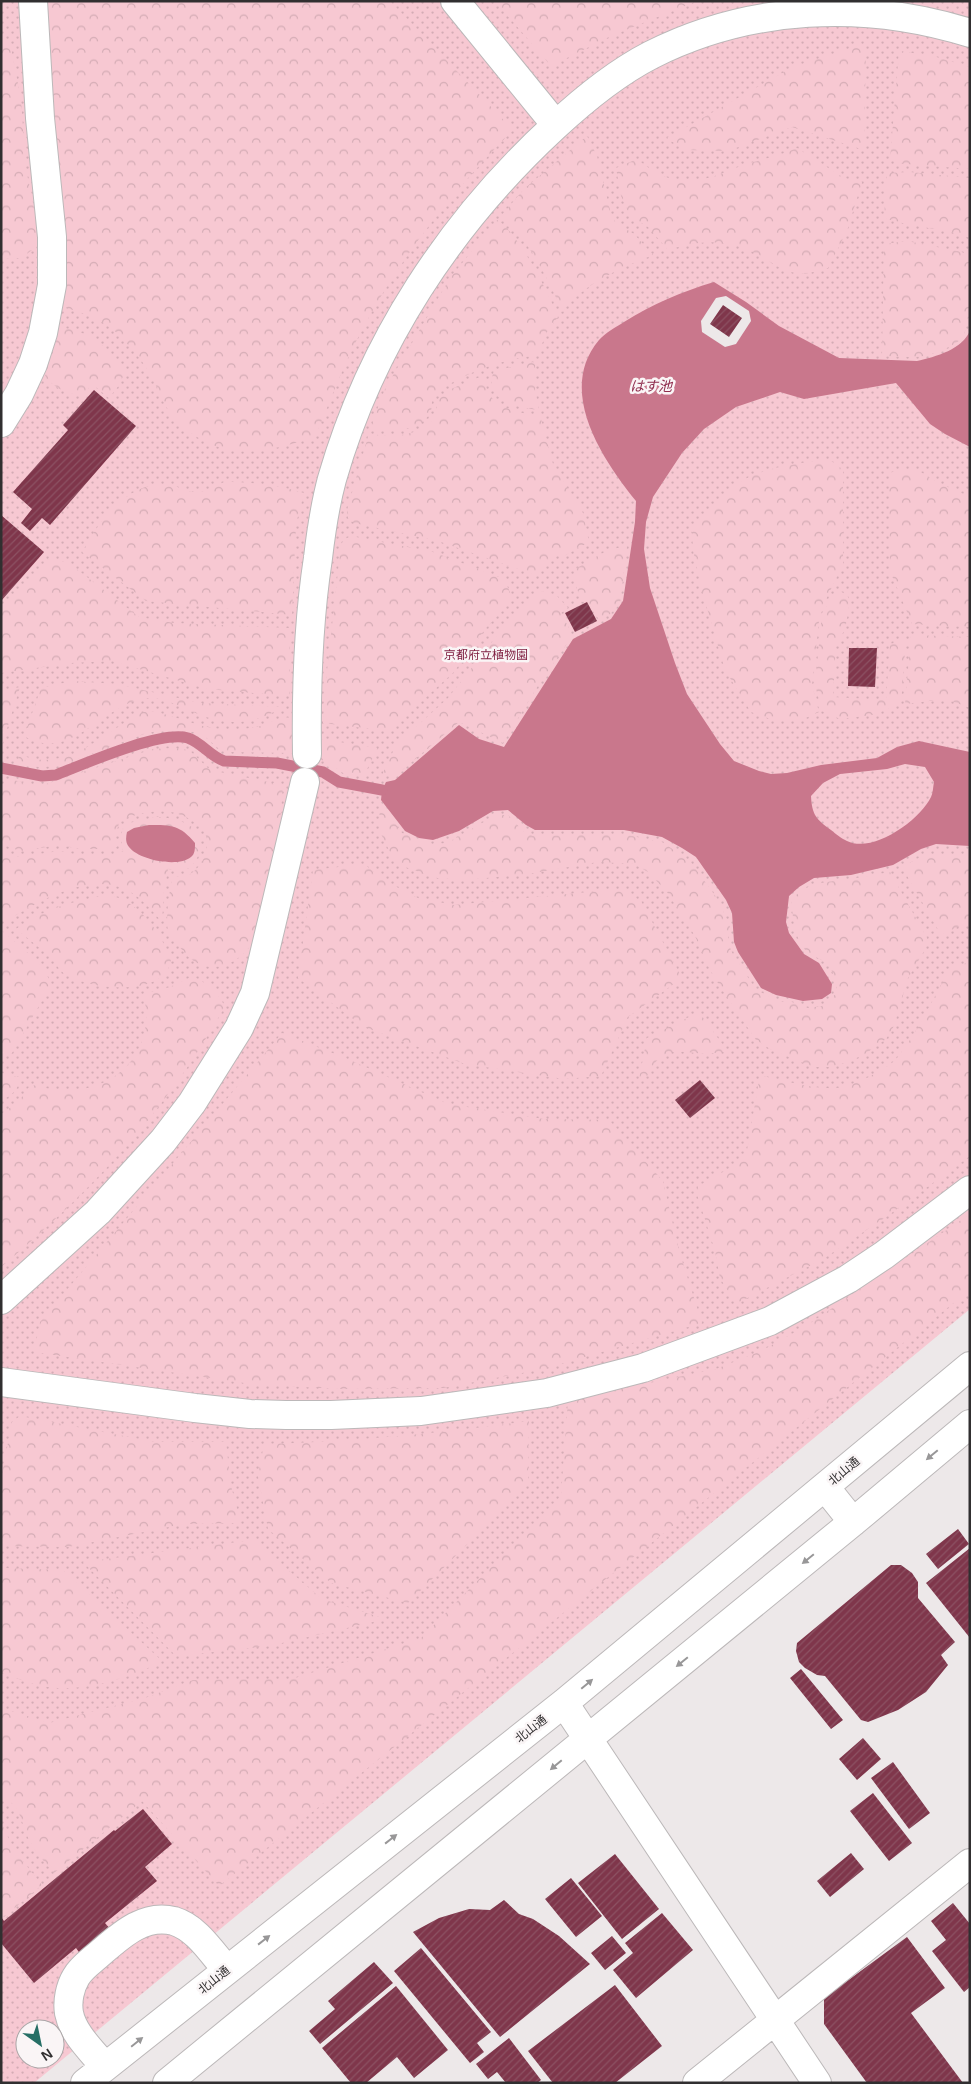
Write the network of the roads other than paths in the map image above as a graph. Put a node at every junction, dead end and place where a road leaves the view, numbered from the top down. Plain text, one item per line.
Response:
1 (33, 1) edge
2 (455, 1) edge
3 (970, 33) edge
4 (556, 125) junction
5 (1, 423) edge
6 (307, 754) dead end
7 (305, 782) dead end
8 (970, 1190) edge
9 (1, 1300) edge
10 (970, 1366) edge
11 (1, 1382) edge
12 (970, 1424) edge
13 (824, 1487) junction
14 (853, 1522) junction
15 (564, 1703) junction
16 (587, 1738) junction
17 (970, 1863) edge
18 (227, 1970) junction
19 (775, 2020) junction
20 (92, 2078) edge
21 (167, 2083) edge
22 (697, 2083) edge
23 (817, 2083) edge

1 - 5 street
2 - 4 street
3 - 4 street
4 - 6 street
7 - 9 street
8 - 11 street
10 - 13 street, 北山通
12 -> 14 street
13 - 14 street
15 -> 13 street, 北山通
14 -> 16 street
15 - 16 street
18 -> 15 street, 北山通
16 - 19 street
16 -> 21 street
17 - 19 street
20 -> 18 street, 北山通
18 - 20 street
19 - 22 street
19 - 23 street

